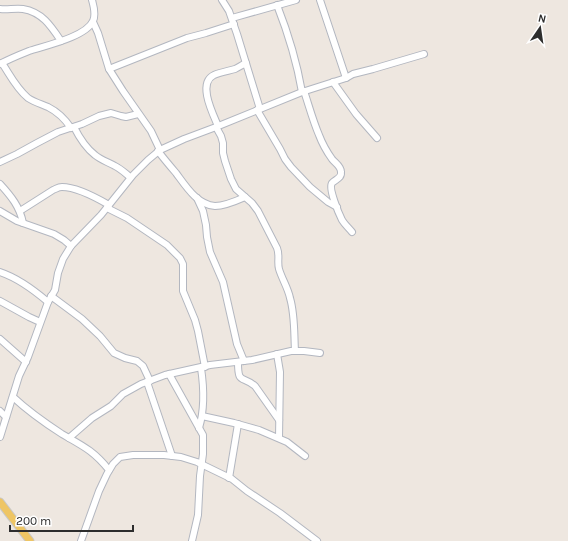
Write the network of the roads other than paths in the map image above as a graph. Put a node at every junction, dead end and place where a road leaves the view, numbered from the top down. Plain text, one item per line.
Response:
1 (92, 0) edge
2 (222, 0) edge
3 (296, 0) edge
4 (320, 0) edge
5 (277, 5) junction
6 (0, 9) edge
7 (233, 21) junction
8 (93, 22) junction
9 (61, 41) junction
10 (424, 54) dead end
11 (1, 63) edge
12 (246, 64) junction
13 (109, 68) junction
14 (346, 78) junction
15 (333, 82) junction
16 (303, 92) junction
17 (259, 110) junction
18 (138, 114) junction
19 (72, 127) junction
20 (217, 127) junction
21 (377, 138) dead end
22 (159, 150) junction
23 (0, 162) edge
24 (130, 178) junction
25 (0, 184) edge
26 (245, 197) junction
27 (197, 198) junction
28 (108, 206) junction
29 (336, 207) junction
30 (0, 211) edge
31 (20, 211) junction
32 (23, 223) junction
33 (352, 232) dead end
34 (71, 246) junction
35 (0, 272) edge
36 (51, 296) junction
37 (0, 301) edge
38 (48, 302) junction
39 (40, 322) junction
40 (0, 339) edge
41 (295, 351) junction
42 (320, 353) dead end
43 (277, 354) junction
44 (26, 362) junction
45 (241, 362) junction
46 (203, 367) junction
47 (169, 374) junction
48 (148, 381) junction
49 (13, 397) junction
50 (0, 411) edge
51 (202, 416) junction
52 (6, 417) junction
53 (279, 420) junction
54 (238, 424) junction
55 (199, 428) junction
56 (0, 437) edge
57 (69, 438) junction
58 (279, 438) junction
59 (172, 456) junction
60 (305, 456) dead end
61 (202, 464) junction
62 (109, 470) junction
63 (229, 478) junction
64 (0, 502) edge
65 (315, 540) edge
66 (30, 541) edge
67 (81, 541) edge
68 (192, 541) edge

1 - 8 street
2 - 7 street
3 - 5 street
4 - 14 street
5 - 7 street
5 - 16 street
6 - 9 street
7 - 12 street
7 - 13 street
8 - 9 street
8 - 13 street
9 - 11 street
10 - 14 street
11 - 19 street
12 - 17 street
12 - 20 street
13 - 18 street
14 - 15 street
15 - 16 street
15 - 21 street
16 - 17 street
16 - 29 street
17 - 20 street
17 - 29 street
18 - 19 street
18 - 22 street
19 - 23 street
19 - 24 street
20 - 22 street
20 - 26 street
22 - 24 street
22 - 27 street
24 - 28 street
25 - 31 street
26 - 27 street
26 - 41 street
27 - 45 street
28 - 31 street
28 - 34 street
28 - 46 street
29 - 33 street
30 - 32 street
31 - 32 street
32 - 34 street
34 - 36 street
35 - 38 street
36 - 38 street
36 - 48 street
37 - 39 street
38 - 39 street
39 - 44 street
40 - 44 street
41 - 42 street
41 - 43 street
43 - 45 street
43 - 53 street
44 - 49 street
45 - 46 street
45 - 53 street
46 - 47 street
46 - 51 street
47 - 48 street
47 - 55 street
48 - 57 street
48 - 59 street
49 - 52 street
49 - 57 street
50 - 52 street
51 - 54 street
51 - 55 street
52 - 56 street
53 - 58 street
54 - 58 street
54 - 63 street
55 - 61 street
57 - 62 street
58 - 60 street
59 - 61 street
59 - 62 street
61 - 63 street
61 - 68 street
62 - 67 street
63 - 65 street
64 - 66 main road

